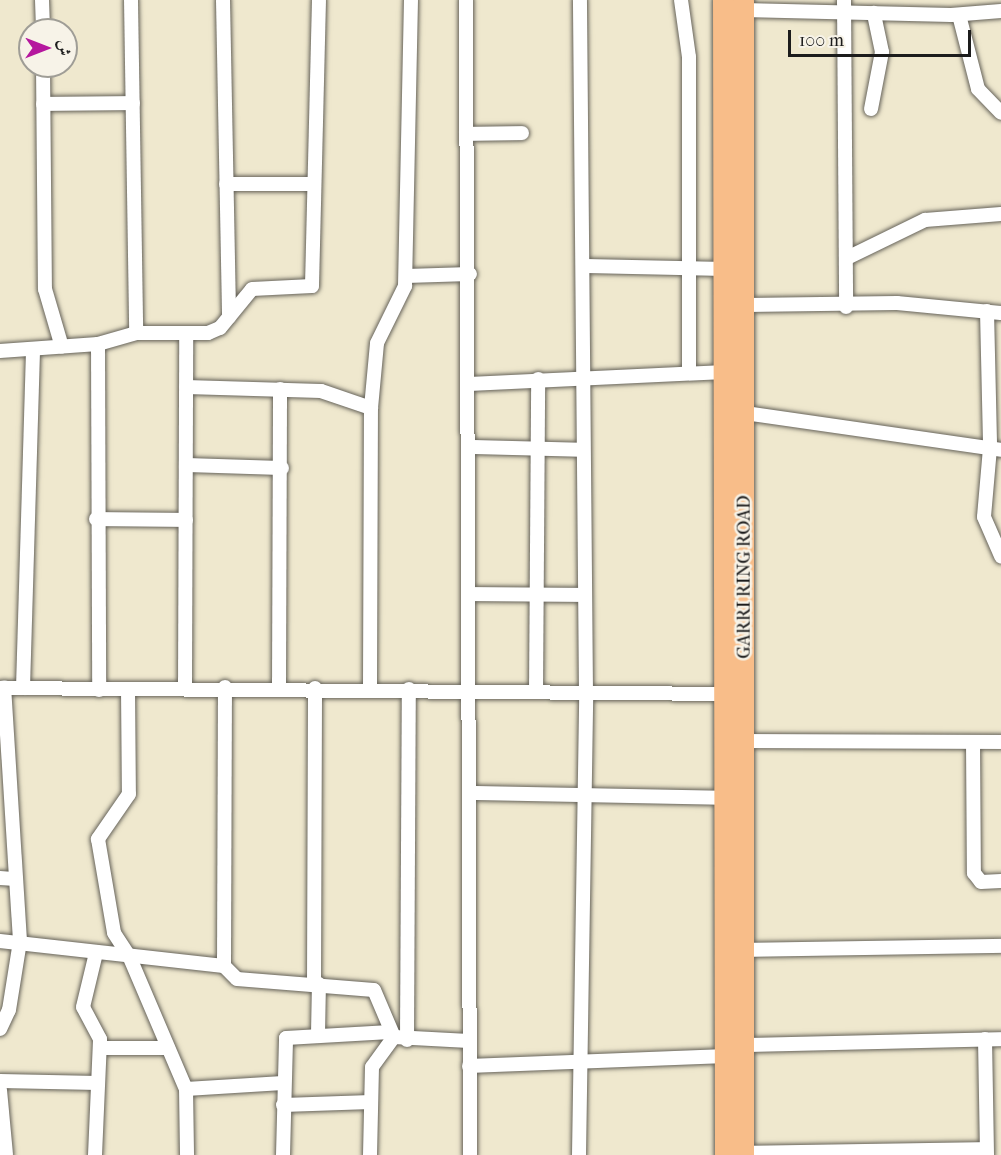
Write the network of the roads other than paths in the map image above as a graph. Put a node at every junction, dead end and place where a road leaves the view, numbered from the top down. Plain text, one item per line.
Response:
1 (42, 0) edge
2 (131, 0) edge
3 (223, 0) edge
4 (319, 0) edge
5 (411, 0) edge
6 (465, 0) edge
7 (580, 0) edge
8 (681, 0) edge
9 (723, 0) edge
10 (743, 5) edge
11 (843, 6) edge
12 (1001, 11) edge
13 (874, 13) junction
14 (958, 15) junction
15 (43, 18) edge
16 (43, 78) edge
17 (133, 103) junction
18 (43, 104) junction
19 (871, 109) dead end
20 (1001, 112) edge
21 (522, 132) dead end
22 (466, 134) junction
23 (226, 184) junction
24 (313, 184) junction
25 (1001, 213) edge
26 (847, 258) junction
27 (586, 266) junction
28 (687, 269) junction
29 (725, 269) junction
30 (470, 274) junction
31 (406, 276) junction
32 (746, 305) junction
33 (846, 307) junction
34 (994, 312) edge
35 (229, 316) junction
36 (136, 333) junction
37 (186, 333) junction
38 (98, 344) junction
39 (62, 347) junction
40 (33, 350) junction
41 (0, 351) edge
42 (725, 372) junction
43 (688, 374) junction
44 (538, 379) junction
45 (583, 379) junction
46 (469, 384) junction
47 (186, 387) junction
48 (280, 389) junction
49 (371, 408) junction
50 (745, 413) junction
51 (471, 447) junction
52 (996, 449) edge
53 (539, 450) junction
54 (583, 450) junction
55 (186, 465) junction
56 (282, 468) junction
57 (96, 519) junction
58 (186, 520) junction
59 (1001, 555) edge
60 (471, 594) junction
61 (537, 595) junction
62 (585, 595) junction
63 (185, 686) junction
64 (225, 687) junction
65 (279, 687) junction
66 (370, 687) junction
67 (2, 688) edge
68 (23, 688) junction
69 (315, 688) junction
70 (409, 688) junction
71 (128, 689) junction
72 (99, 690) junction
73 (470, 691) junction
74 (536, 692) junction
75 (586, 693) junction
76 (735, 694) junction
77 (745, 741) junction
78 (974, 742) junction
79 (1001, 742) edge
80 (470, 793) junction
81 (582, 795) junction
82 (727, 798) junction
83 (0, 878) edge
84 (16, 879) junction
85 (1001, 881) edge
86 (0, 941) edge
87 (20, 941) junction
88 (1001, 946) edge
89 (745, 950) junction
90 (96, 953) junction
91 (130, 958) junction
92 (224, 966) junction
93 (317, 983) junction
94 (0, 1029) edge
95 (318, 1034) junction
96 (397, 1036) junction
97 (985, 1039) junction
98 (1001, 1039) edge
99 (469, 1041) junction
100 (101, 1048) junction
101 (168, 1048) junction
102 (735, 1051) junction
103 (577, 1060) junction
104 (469, 1066) junction
105 (0, 1081) edge
106 (98, 1083) junction
107 (283, 1083) junction
108 (186, 1089) junction
109 (0, 1090) edge
110 (371, 1102) junction
111 (283, 1105) junction
112 (3, 1110) edge
113 (986, 1152) edge
114 (737, 1154) edge
115 (6, 1155) edge
116 (95, 1155) edge
117 (186, 1155) edge
118 (283, 1155) edge
119 (370, 1155) edge
120 (470, 1155) edge
121 (579, 1155) edge

1 - 15 street
2 - 17 street
3 - 23 street
4 - 24 street
5 - 31 street
6 - 22 street
7 - 27 street
8 - 28 street
9 - 29 highway, GARRI RING ROAD
10 - 11 street
10 - 32 highway, GARRI RING ROAD
11 - 13 street
11 - 26 street
12 - 14 street
13 - 14 street
13 - 19 street
14 - 20 street
16 - 18 street
17 - 18 street
17 - 36 street
18 - 39 street
21 - 22 street
22 - 30 street
23 - 24 street
23 - 35 street
24 - 35 street
25 - 26 street
26 - 33 street
27 - 28 street
27 - 45 street
28 - 29 street
28 - 43 street
29 - 42 highway, GARRI RING ROAD
30 - 31 street
30 - 46 street
31 - 49 street
32 - 33 street
32 - 50 highway, GARRI RING ROAD
33 - 34 street
34 - 52 street
35 - 37 street
36 - 37 street
36 - 38 street
37 - 47 street
38 - 39 street
38 - 57 street
39 - 40 street
40 - 41 street
40 - 68 street
42 - 43 street
42 - 76 highway, GARRI RING ROAD
43 - 45 street
44 - 45 street
44 - 46 street
44 - 53 street
45 - 54 street
46 - 51 street
47 - 48 street
47 - 55 street
48 - 49 street
48 - 56 street
49 - 66 street
50 - 52 street
50 - 76 highway, GARRI RING ROAD
51 - 53 street
51 - 60 street
52 - 59 street
53 - 54 street
53 - 61 street
54 - 62 street
55 - 56 street
55 - 58 street
56 - 65 street
57 - 58 street
57 - 72 street
58 - 63 street
60 - 61 street
60 - 73 street
61 - 62 street
61 - 74 street
62 - 75 street
63 - 64 street
63 - 71 street
64 - 65 street
64 - 92 street
65 - 69 street
66 - 69 street
66 - 70 street
67 - 68 street
67 - 84 street
68 - 72 street
69 - 93 street
70 - 73 street
70 - 96 street
71 - 72 street
71 - 91 street
73 - 74 street
73 - 80 street
74 - 75 street
75 - 76 street
75 - 81 street
76 - 77 highway, GARRI RING ROAD
76 - 82 highway, GARRI RING ROAD
77 - 78 street
77 - 89 highway, GARRI RING ROAD
78 - 79 street
78 - 85 street
80 - 81 street
80 - 99 street
81 - 82 street
81 - 103 street
82 - 102 highway, GARRI RING ROAD
83 - 84 street
84 - 87 street
86 - 87 street
87 - 90 street
87 - 94 street
88 - 89 street
89 - 102 highway, GARRI RING ROAD
90 - 91 street
90 - 100 street
91 - 92 street
91 - 101 street
92 - 93 street
93 - 95 street
93 - 96 street
95 - 96 street
95 - 107 street
96 - 99 street
96 - 110 street
97 - 98 street
97 - 102 street
97 - 113 street
99 - 104 street
100 - 101 street
100 - 106 street
101 - 108 street
102 - 103 street
102 - 114 highway, GARRI RING ROAD
103 - 104 street
103 - 121 street
104 - 120 street
105 - 106 street
106 - 116 street
107 - 108 street
107 - 111 street
108 - 117 street
109 - 112 street
110 - 111 street
110 - 119 street
111 - 118 street
112 - 115 street
113 - 114 street

